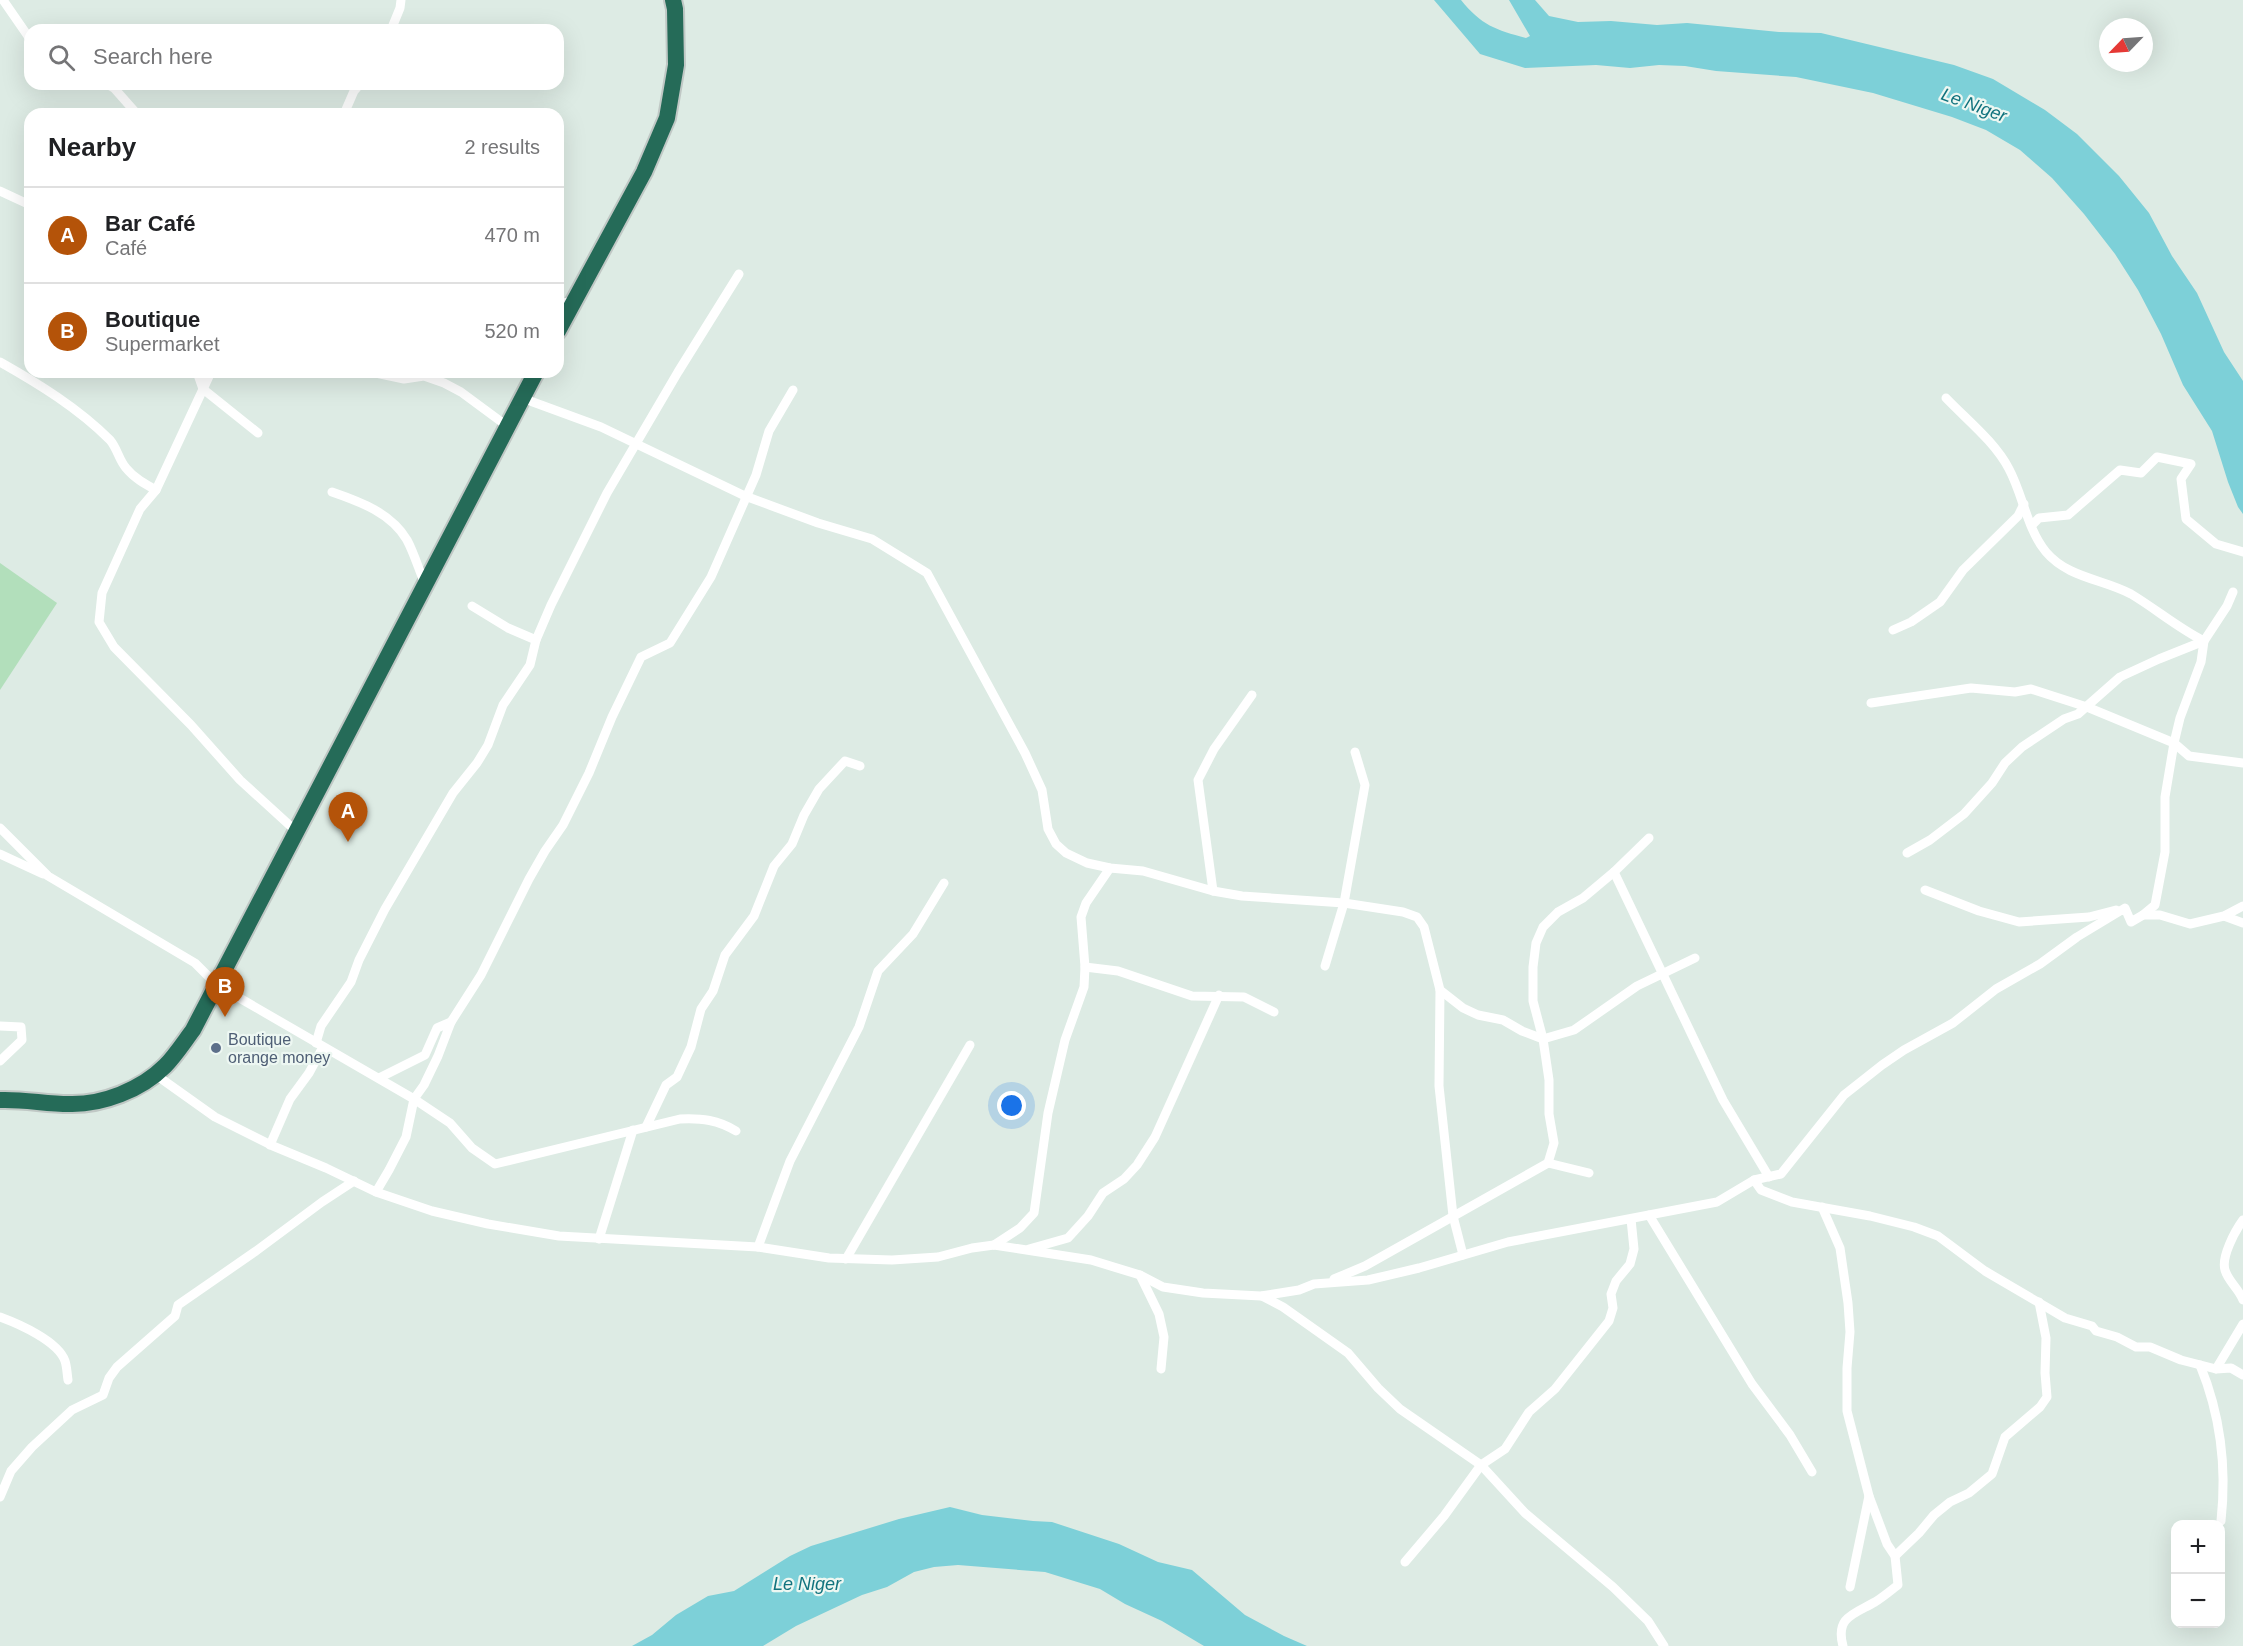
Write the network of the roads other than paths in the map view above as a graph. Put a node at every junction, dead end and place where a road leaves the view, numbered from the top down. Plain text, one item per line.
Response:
1 (3, 0) edge
2 (401, 0) edge
3 (673, 0) edge
4 (393, 24) edge
5 (24, 30) edge
6 (116, 90) edge
7 (355, 90) edge
8 (132, 108) edge
9 (347, 108) edge
10 (0, 191) edge
11 (24, 202) edge
12 (739, 274) dead end
13 (566, 302) edge
14 (0, 362) edge
15 (24, 377) edge
16 (26, 378) edge
17 (199, 378) edge
18 (208, 378) edge
19 (432, 378) edge
20 (533, 378) edge
21 (203, 389) junction
22 (793, 390) dead end
23 (522, 398) junction
24 (1946, 398) dead end
25 (507, 426) junction
26 (258, 433) dead end
27 (636, 444) junction
28 (156, 490) junction
29 (332, 492) dead end
30 (745, 496) junction
31 (2024, 504) junction
32 (2031, 525) junction
33 (2243, 552) edge
34 (425, 584) junction
35 (2233, 592) dead end
36 (472, 606) dead end
37 (1893, 630) dead end
38 (536, 640) junction
39 (2204, 641) junction
40 (1252, 695) dead end
41 (1871, 703) dead end
42 (2087, 707) junction
43 (2174, 743) junction
44 (1355, 752) dead end
45 (2243, 763) edge
46 (860, 766) dead end
47 (0, 828) edge
48 (297, 832) junction
49 (1649, 838) dead end
50 (1907, 853) dead end
51 (0, 854) edge
52 (1110, 868) junction
53 (1614, 872) junction
54 (48, 876) junction
55 (944, 883) dead end
56 (1925, 890) dead end
57 (1213, 891) junction
58 (1344, 903) junction
59 (2243, 906) edge
60 (2125, 908) junction
61 (2143, 915) junction
62 (2224, 916) junction
63 (2243, 923) edge
64 (1695, 958) dead end
65 (1325, 966) dead end
66 (1085, 967) junction
67 (1662, 974) junction
68 (217, 985) junction
69 (1440, 990) junction
70 (1219, 995) junction
71 (1274, 1012) dead end
72 (451, 1022) junction
73 (0, 1026) edge
74 (1543, 1039) junction
75 (320, 1045) junction
76 (970, 1045) dead end
77 (0, 1061) edge
78 (156, 1075) junction
79 (379, 1078) junction
80 (414, 1099) junction
81 (0, 1100) edge
82 (646, 1127) junction
83 (633, 1130) junction
84 (736, 1131) dead end
85 (270, 1145) junction
86 (1548, 1163) junction
87 (1588, 1173) dead end
88 (1769, 1177) junction
89 (1754, 1180) junction
90 (354, 1181) junction
91 (376, 1191) junction
92 (1822, 1207) junction
93 (1649, 1215) junction
94 (1453, 1216) junction
95 (1631, 1219) junction
96 (2243, 1220) edge
97 (599, 1239) junction
98 (994, 1245) junction
99 (758, 1247) junction
100 (1024, 1250) junction
101 (1463, 1255) junction
102 (846, 1259) junction
103 (1140, 1275) junction
104 (1314, 1284) junction
105 (1261, 1296) junction
106 (2243, 1300) edge
107 (2039, 1302) junction
108 (0, 1317) edge
109 (2243, 1324) edge
110 (2200, 1365) junction
111 (1161, 1369) dead end
112 (2216, 1369) junction
113 (2243, 1375) edge
114 (68, 1380) dead end
115 (1481, 1465) junction
116 (1812, 1472) dead end
117 (1869, 1496) junction
118 (0, 1497) edge
119 (2221, 1520) edge
120 (1895, 1556) junction
121 (1405, 1562) dead end
122 (1850, 1587) dead end
123 (1665, 1646) edge
124 (1843, 1646) edge

1 - 5 street
2 - 4 street
3 - 13 highway
6 - 8 street
7 - 9 street
10 - 11 street
12 - 27 street
14 - 15 street
16 - 28 street
17 - 21 street
18 - 21 street
19 - 25 street
20 - 23 highway
21 - 26 street
21 - 28 street
22 - 30 street
23 - 25 highway
23 - 27 street
24 - 31 street
25 - 34 highway
27 - 30 street
27 - 38 street
28 - 48 street
29 - 34 street
30 - 52 street
30 - 72 street
31 - 32 street
31 - 37 street
32 - 33 street
32 - 39 street
34 - 48 highway
35 - 39 street
36 - 38 street
38 - 75 street
39 - 42 street
39 - 43 street
40 - 57 street
41 - 42 street
42 - 43 street
42 - 50 street
43 - 45 street
43 - 61 street
44 - 58 street
46 - 82 street
47 - 54 street
48 - 68 highway
49 - 53 street
51 - 54 street
52 - 57 street
52 - 66 street
53 - 67 street
53 - 74 street
54 - 68 street
55 - 99 street
56 - 60 street
57 - 58 street
58 - 65 street
58 - 69 street
59 - 62 street
60 - 61 street
60 - 88 street
61 - 62 street
62 - 63 street
64 - 67 street
66 - 70 street
66 - 98 street
67 - 74 street
67 - 88 street
68 - 75 street
68 - 78 highway
69 - 74 street
69 - 94 street
70 - 71 street
70 - 100 street
72 - 79 street
72 - 80 street
73 - 77 street
74 - 86 street
75 - 79 street
75 - 85 street
76 - 102 street
78 - 81 highway
78 - 85 street
79 - 80 street
80 - 83 street
80 - 91 street
82 - 83 street
82 - 84 street
83 - 97 street
85 - 90 street
86 - 87 street
86 - 94 street
88 - 89 street
89 - 92 street
89 - 93 street
90 - 91 street
90 - 118 street
91 - 97 street
92 - 107 street
92 - 117 street
93 - 95 street
93 - 116 street
94 - 101 street
94 - 104 street
95 - 101 street
95 - 115 street
96 - 106 street
97 - 99 street
98 - 100 street
98 - 102 street
99 - 102 street
100 - 103 street
101 - 104 street
103 - 105 street
103 - 111 street
104 - 105 street
105 - 115 street
107 - 110 street
107 - 120 street
108 - 114 street
109 - 112 street
110 - 112 street
110 - 119 street
112 - 113 street
115 - 121 street
115 - 123 street
117 - 120 street
117 - 122 street
120 - 124 street

